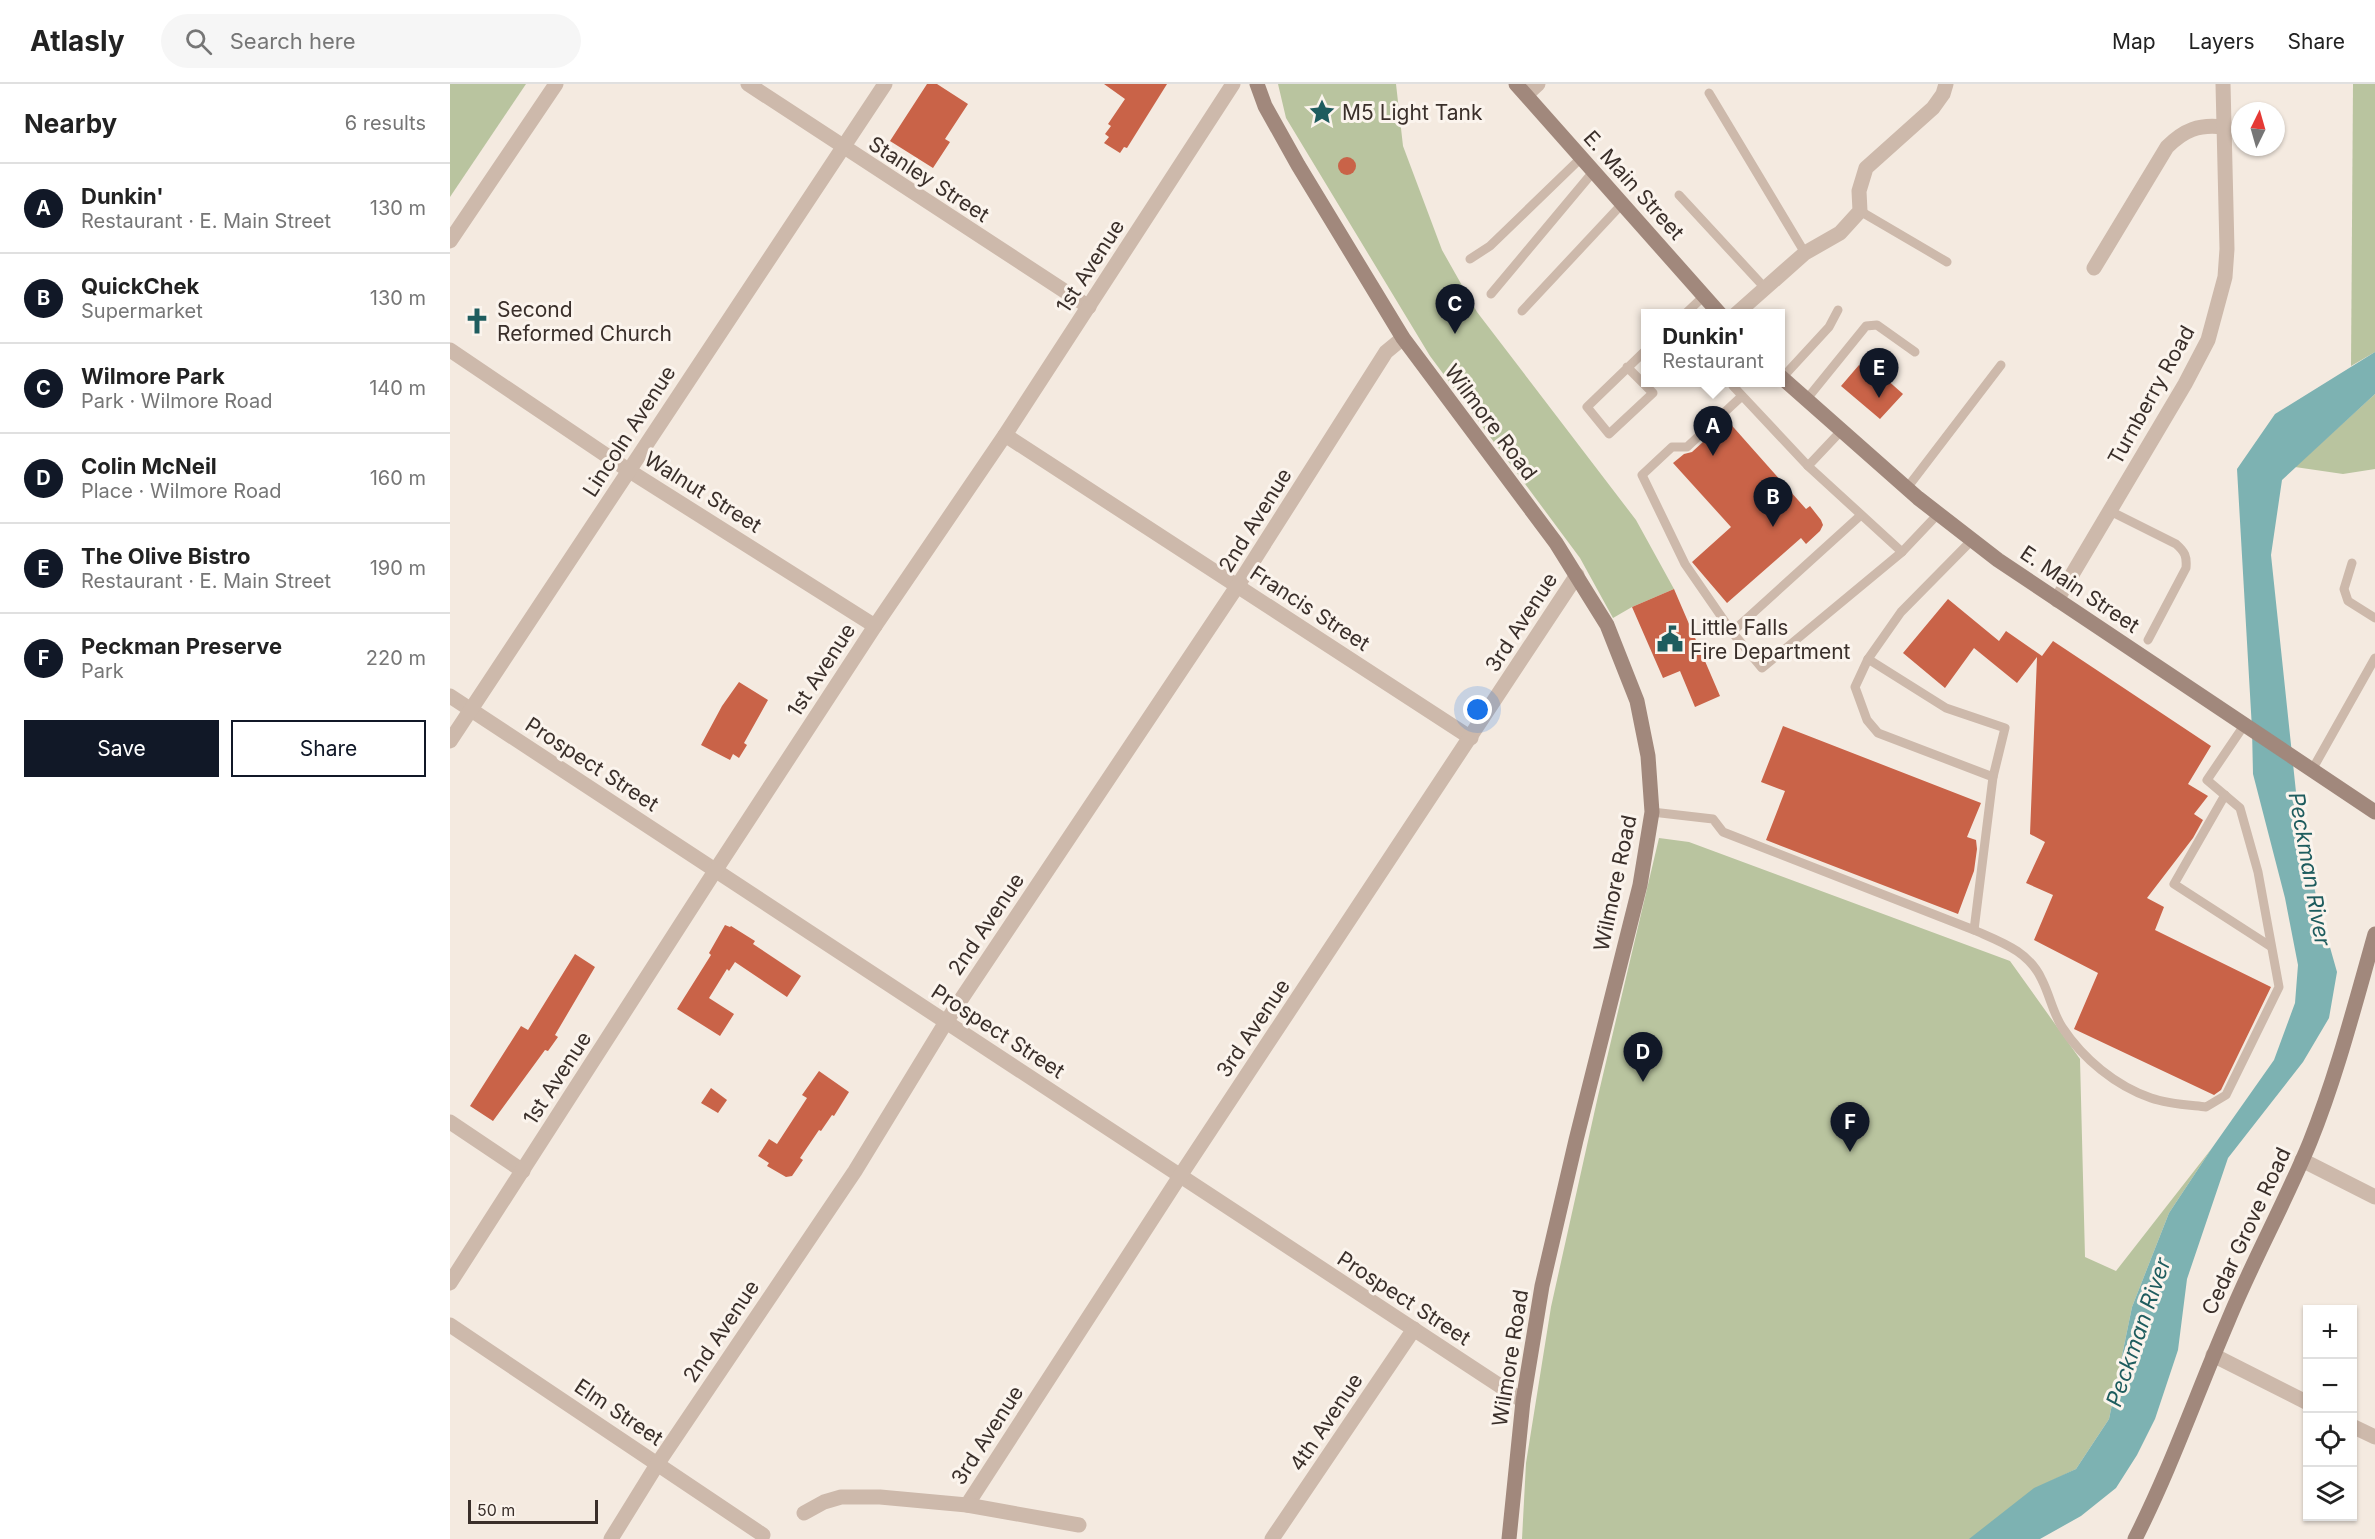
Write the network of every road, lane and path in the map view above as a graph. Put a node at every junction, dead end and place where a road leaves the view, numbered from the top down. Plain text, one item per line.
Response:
1 (556, 84) edge
2 (748, 84) edge
3 (885, 84) edge
4 (1233, 84) edge
5 (1257, 84) edge
6 (1538, 84) edge
7 (1946, 84) edge
8 (2223, 84) edge
9 (1521, 89) edge
10 (1709, 93) dead end
11 (2223, 127) junction
12 (842, 147) junction
13 (1581, 158) junction
14 (1593, 172) junction
15 (1679, 195) dead end
16 (1622, 204) junction
17 (1860, 211) junction
18 (450, 241) edge
19 (1804, 253) junction
20 (1470, 259) dead end
21 (1947, 262) dead end
22 (2094, 268) dead end
23 (1765, 288) junction
24 (1491, 294) dead end
25 (1704, 296) junction
26 (1089, 307) junction
27 (1690, 309) edge
28 (1716, 309) edge
29 (1742, 309) edge
30 (1838, 310) dead end
31 (1522, 311) dead end
32 (1403, 338) junction
33 (450, 350) edge
34 (1915, 352) dead end
35 (1641, 354) edge
36 (2001, 365) dead end
37 (1627, 366) junction
38 (1785, 373) edge
39 (1641, 381) edge
40 (1785, 381) edge
41 (1647, 387) edge
42 (1733, 387) edge
43 (1742, 396) junction
44 (1806, 400) junction
45 (1842, 431) junction
46 (1005, 435) junction
47 (1808, 465) junction
48 (628, 470) junction
49 (1907, 488) junction
50 (2110, 511) junction
51 (1938, 514) junction
52 (1862, 515) junction
53 (1972, 540) junction
54 (1902, 552) junction
55 (2352, 563) dead end
56 (1577, 575) junction
57 (1238, 585) junction
58 (2057, 600) junction
59 (2375, 618) edge
60 (876, 626) junction
61 (1732, 632) junction
62 (2148, 640) dead end
63 (2375, 658) edge
64 (1868, 659) junction
65 (450, 696) edge
66 (470, 710) junction
67 (2247, 725) junction
68 (1471, 738) junction
69 (450, 741) edge
70 (2312, 770) junction
71 (1993, 777) junction
72 (2225, 795) junction
73 (1653, 812) junction
74 (2375, 812) edge
75 (715, 871) junction
76 (1974, 930) junction
77 (2375, 934) edge
78 (2270, 946) junction
79 (946, 1022) junction
80 (450, 1122) edge
81 (2302, 1160) junction
82 (523, 1171) junction
83 (1180, 1176) junction
84 (2375, 1197) edge
85 (450, 1283) edge
86 (450, 1325) edge
87 (1414, 1329) junction
88 (2213, 1355) junction
89 (1523, 1401) junction
90 (2303, 1401) edge
91 (2357, 1428) edge
92 (2375, 1437) edge
93 (658, 1463) junction
94 (967, 1505) junction
95 (804, 1513) dead end
96 (1079, 1526) dead end
97 (764, 1535) dead end
98 (611, 1539) edge
99 (1272, 1539) edge
100 (1509, 1539) edge
101 (2136, 1539) edge

1 - 18 street
2 - 12 street, Stanley Street
3 - 12 street, Lincoln Avenue
4 - 26 street, 1st Avenue
5 - 32 street, Wilmore Road
6 - 9 street
7 - 17 street
8 - 11 street, Turnberry Road
9 - 13 street, E. Main Street
10 - 19 lane
11 - 22 street
11 - 50 street, Turnberry Road
12 - 26 street, Stanley Street
12 - 48 street, Lincoln Avenue
13 - 14 street, E. Main Street
13 - 20 lane
14 - 16 street, E. Main Street
14 - 24 lane
15 - 23 lane
16 - 25 street, E. Main Street
16 - 31 lane
17 - 19 street
17 - 21 lane
19 - 23 street
23 - 29 street
25 - 27 lane
25 - 28 street, E. Main Street
26 - 46 street, 1st Avenue
30 - 38 lane
32 - 56 street, Wilmore Road
32 - 57 street, 2nd Avenue
33 - 48 street, Walnut Street
34 - 44 lane
35 - 37 lane
36 - 49 lane
37 - 39 lane
37 - 41 lane
40 - 44 street, E. Main Street
42 - 43 lane
43 - 47 lane
43 - 61 lane
44 - 45 street, E. Main Street
45 - 47 lane
45 - 49 street, E. Main Street
46 - 57 street, Francis Street
46 - 60 street, 1st Avenue
47 - 52 lane
48 - 60 street, Walnut Street
48 - 66 street, Lincoln Avenue
49 - 51 street, E. Main Street
50 - 58 street, Turnberry Road
50 - 62 lane
51 - 53 street, E. Main Street
51 - 54 lane
52 - 54 lane
52 - 61 lane
53 - 58 street, E. Main Street
53 - 64 lane
54 - 61 lane
55 - 59 lane
56 - 68 street, 3rd Avenue
56 - 73 street, Wilmore Road
57 - 68 street, Francis Street
57 - 79 street, 2nd Avenue
58 - 67 street, E. Main Street
60 - 75 street, 1st Avenue
63 - 70 lane
64 - 71 lane
64 - 71 lane
65 - 66 street, Prospect Street
66 - 69 street, Lincoln Avenue
66 - 75 street, Prospect Street
67 - 70 street, E. Main Street
67 - 72 lane
68 - 83 street, 3rd Avenue
70 - 74 street, E. Main Street
71 - 76 lane
72 - 78 lane
72 - 78 lane
73 - 76 lane
73 - 89 street, Wilmore Road
75 - 79 street, Prospect Street
75 - 82 street, 1st Avenue
76 - 78 lane
77 - 81 street, Cedar Grove Road
79 - 83 street, Prospect Street
79 - 93 street, 2nd Avenue
80 - 82 street
81 - 84 street
81 - 88 street, Cedar Grove Road
82 - 85 street, 1st Avenue
83 - 87 street, Prospect Street
83 - 94 street, 3rd Avenue
86 - 93 street, Elm Street
87 - 89 street, Prospect Street
87 - 99 street, 4th Avenue
88 - 90 street
88 - 101 street, Cedar Grove Road
89 - 100 street, Wilmore Road
91 - 92 street
93 - 97 street, Elm Street
93 - 98 street, 2nd Avenue
94 - 95 street
94 - 96 street

